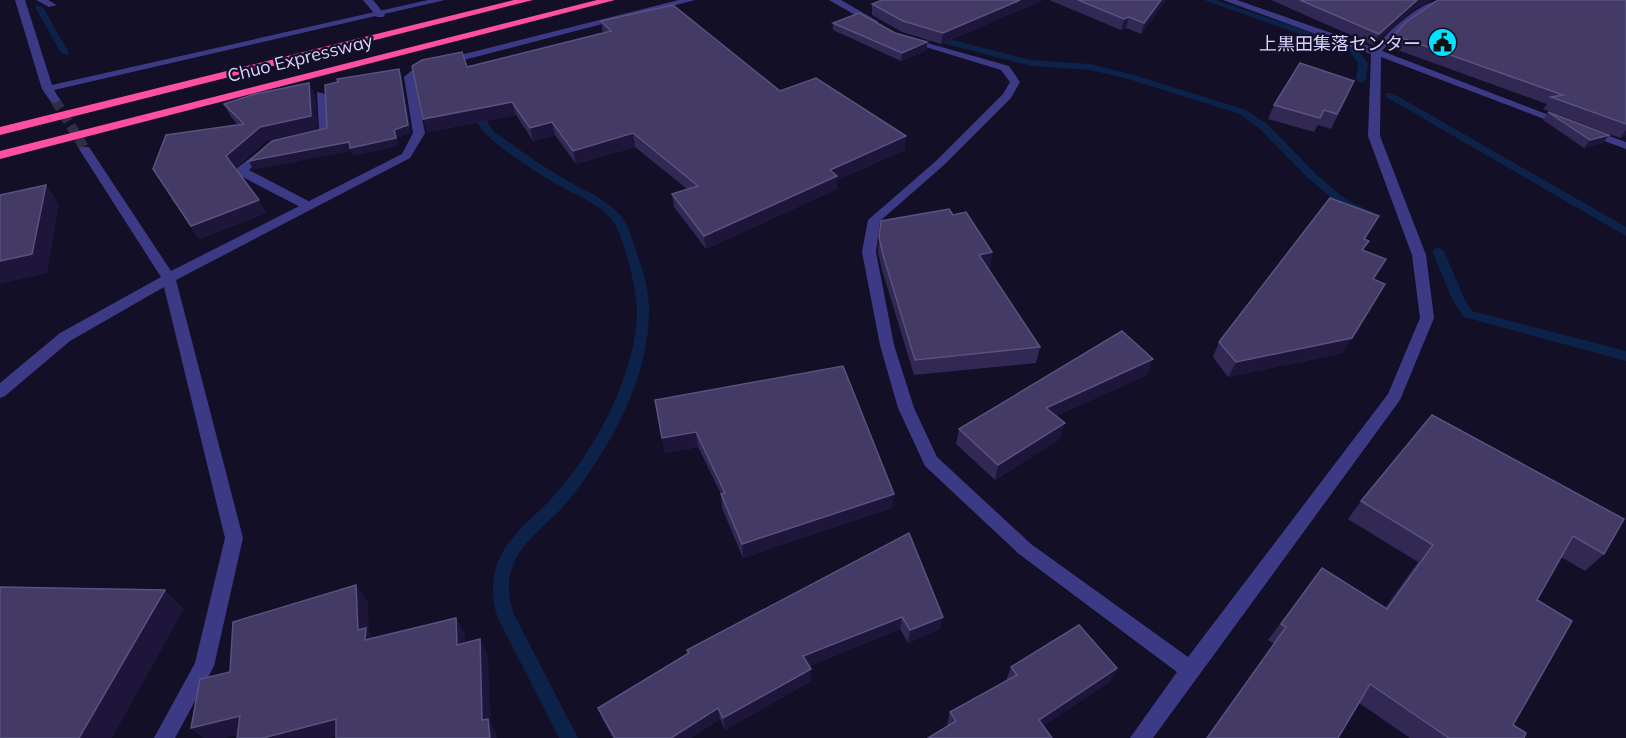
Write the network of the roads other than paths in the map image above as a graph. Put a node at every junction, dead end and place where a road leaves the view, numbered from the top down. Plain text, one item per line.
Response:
1 (20, 0) edge
2 (41, 0) edge
3 (368, 0) edge
4 (440, 0) edge
5 (528, 0) edge
6 (610, 0) edge
7 (690, 0) edge
8 (834, 0) edge
9 (1228, 0) edge
10 (1439, 0) edge
11 (52, 5) dead end
12 (380, 15) junction
13 (1376, 52) junction
14 (47, 89) junction
15 (321, 94) dead end
16 (55, 100) tunnel mouth
17 (0, 131) edge
18 (293, 140) edge
19 (271, 144) edge
20 (1626, 146) edge
21 (85, 149) tunnel mouth
22 (0, 154) edge
23 (308, 206) junction
24 (169, 278) junction
25 (0, 392) edge
26 (1190, 670) junction
27 (164, 738) edge
28 (1140, 738) edge

1 - 14 street
2 - 11 street
3 - 12 street
4 - 12 street
5 - 17 highway, Chuo Expressway
6 - 22 highway, Chuo Expressway
7 - 23 street
8 - 26 street
9 - 13 street
10 - 13 street
12 - 14 street
13 - 20 street
13 - 26 street
14 - 16 street
15 - 18 street
19 - 23 street
21 - 24 street
23 - 24 street
24 - 25 street
24 - 27 street
26 - 28 street

